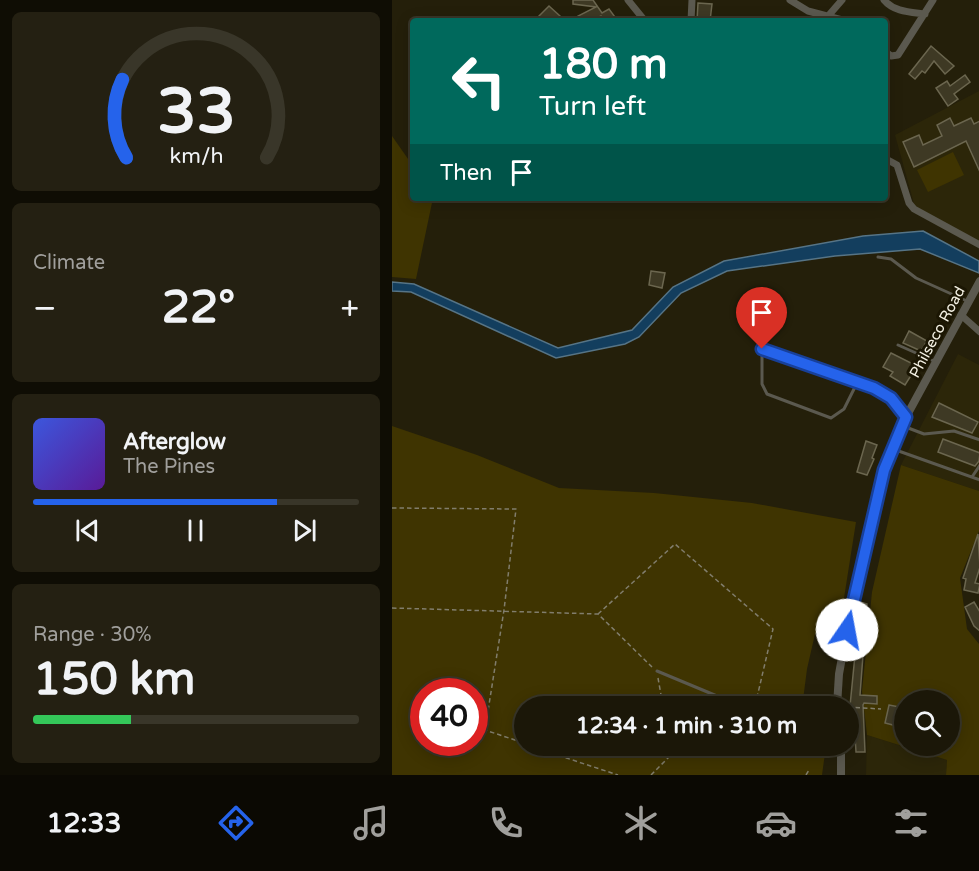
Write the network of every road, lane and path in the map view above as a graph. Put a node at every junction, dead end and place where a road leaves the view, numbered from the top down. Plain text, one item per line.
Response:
1 (628, 0) edge
2 (692, 0) edge
3 (842, 0) edge
4 (884, 0) edge
5 (933, 0) edge
6 (794, 1) edge
7 (924, 14) junction
8 (829, 15) junction
9 (641, 18) edge
10 (691, 18) edge
11 (838, 18) edge
12 (888, 54) edge
13 (888, 160) edge
14 (980, 245) edge
15 (878, 257) dead end
16 (979, 281) edge
17 (968, 301) junction
18 (961, 315) junction
19 (759, 317) dead end
20 (980, 332) edge
21 (898, 345) dead end
22 (762, 349) junction
23 (936, 362) junction
24 (857, 382) junction
25 (906, 417) junction
26 (902, 425) junction
27 (980, 440) edge
28 (891, 449) junction
29 (980, 465) edge
30 (972, 477) junction
31 (980, 480) edge
32 (392, 508) edge
33 (392, 608) edge
34 (504, 610) junction
35 (598, 614) junction
36 (657, 671) junction
37 (661, 696) edge
38 (717, 696) edge
39 (757, 696) edge
40 (837, 696) edge
41 (859, 708) edge
42 (881, 709) dead end
43 (514, 740) edge
44 (560, 756) edge
45 (670, 756) edge
46 (841, 756) edge
47 (809, 770) dead end
48 (618, 775) edge
49 (651, 775) edge
50 (806, 775) edge
51 (841, 775) edge

1 - 9 street
2 - 10 street
3 - 8 street
4 - 7 street
5 - 7 street
6 - 8 street
7 - 12 street
8 - 11 street
13 - 14 street
15 - 17 lane
16 - 17 street, Philseco Road
17 - 18 street, Philseco Road
18 - 20 street
18 - 23 street, Philseco Road
19 - 22 lane
21 - 23 lane
22 - 24 lane
22 - 24 lane
23 - 25 street, Philseco Road
24 - 25 lane
25 - 26 street, Philseco Road
26 - 27 lane
26 - 28 street, Philseco Road
28 - 30 lane
28 - 40 street, Philseco Road
29 - 30 lane
30 - 31 lane
32 - 34 path
33 - 34 path
34 - 35 path
34 - 43 path
35 - 36 path
35 - 39 path
36 - 37 path
36 - 38 lane
41 - 42 path
44 - 48 path
45 - 49 path
46 - 51 street
47 - 50 path

